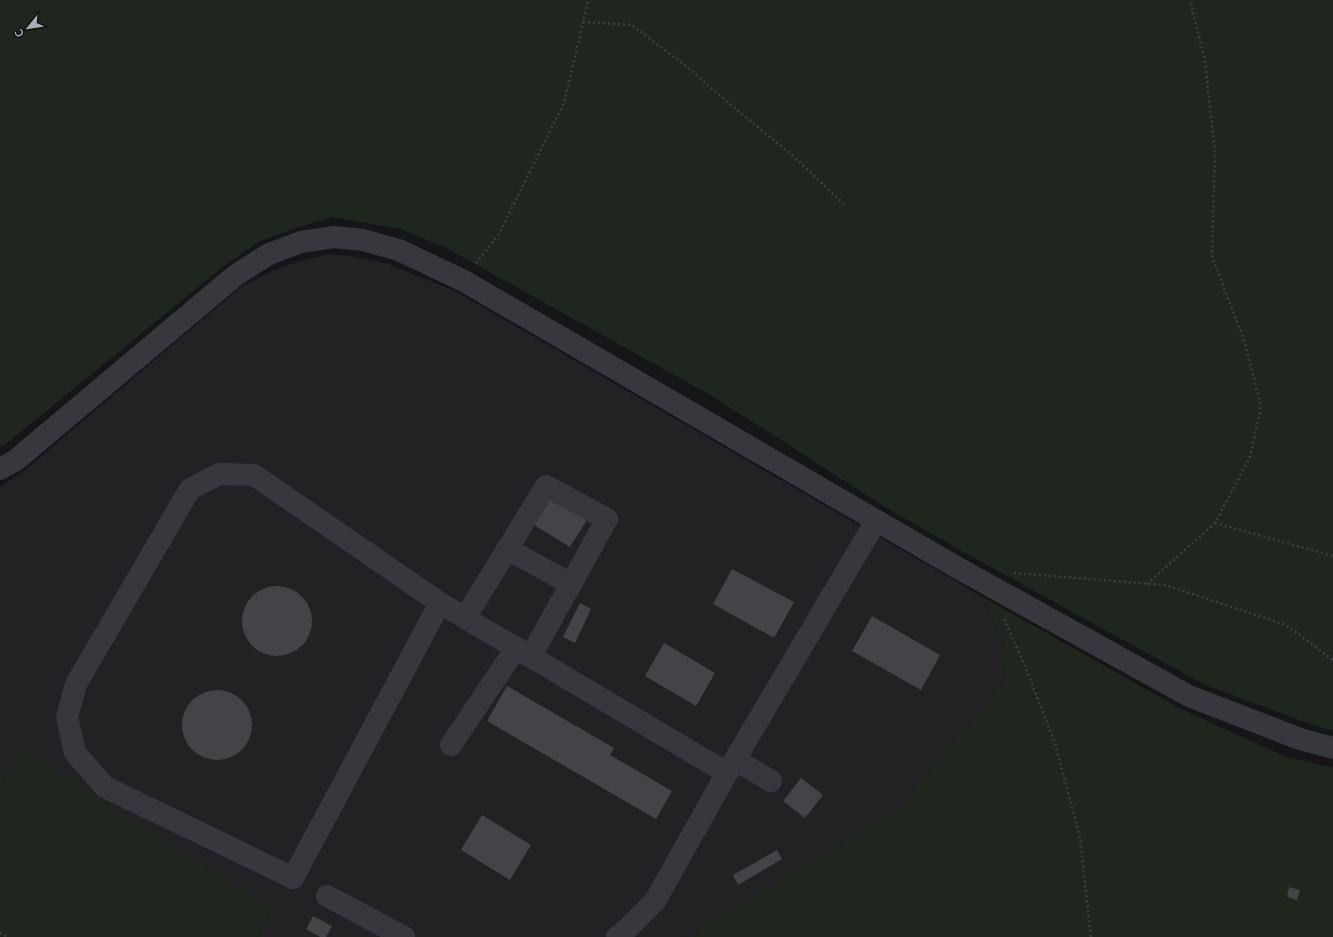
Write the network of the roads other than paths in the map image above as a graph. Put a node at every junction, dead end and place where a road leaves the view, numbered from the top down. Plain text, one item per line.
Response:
1 (0, 469) edge
2 (876, 521) junction
3 (507, 549) junction
4 (571, 584) junction
5 (440, 602) junction
6 (466, 618) junction
7 (523, 652) junction
8 (451, 745) dead end
9 (1333, 748) edge
10 (732, 766) junction
11 (771, 781) dead end
12 (327, 896) dead end
13 (404, 937) edge
14 (617, 937) edge

1 - 2 street
2 - 9 street
2 - 10 street
3 - 4 street
3 - 4 street
3 - 6 street
4 - 7 street
5 - 5 street
5 - 6 street
6 - 7 street
7 - 8 street
7 - 10 street
10 - 11 street
10 - 14 street
12 - 13 street

